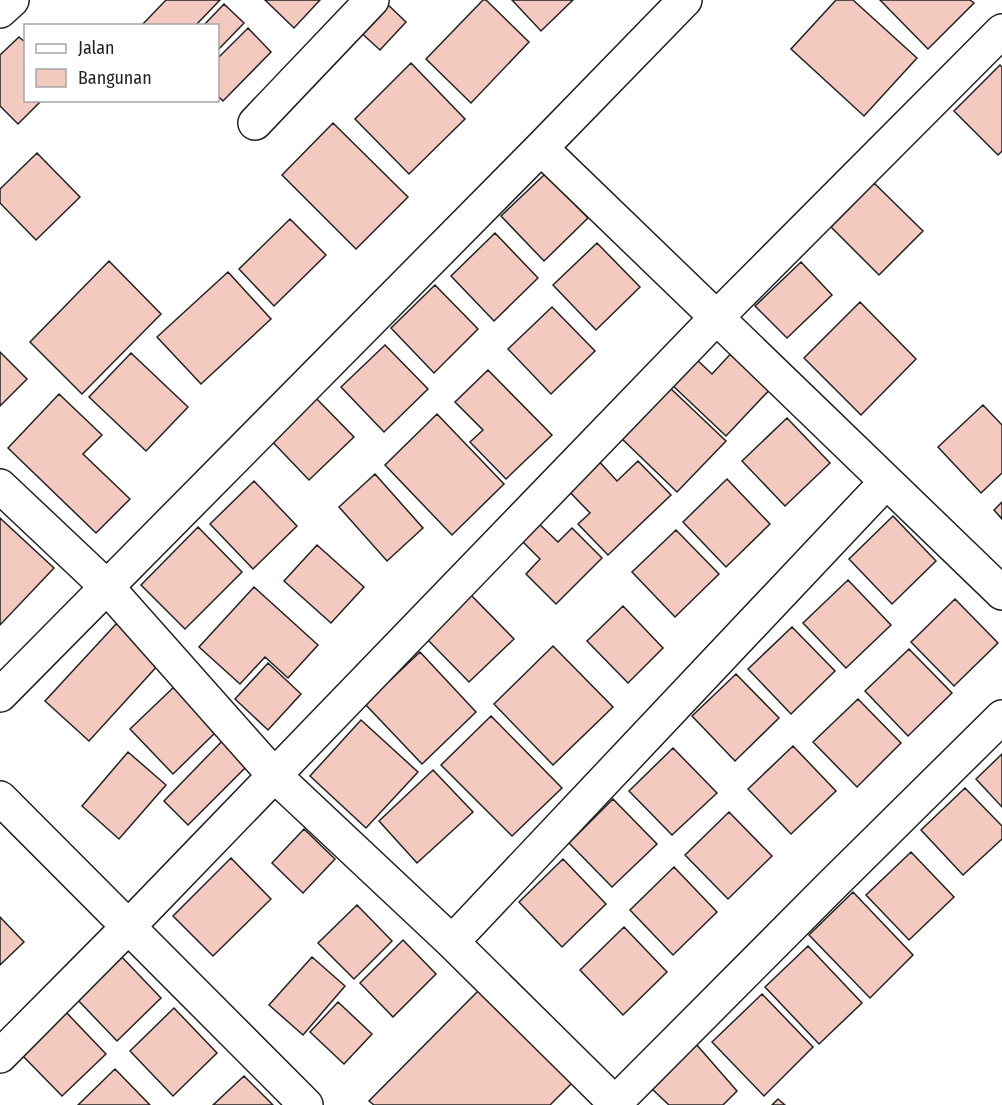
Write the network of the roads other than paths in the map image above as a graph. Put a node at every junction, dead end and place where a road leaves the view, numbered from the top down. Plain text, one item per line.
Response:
1 (12, 0) edge
2 (372, 0) edge
3 (685, 0) edge
4 (0, 11) edge
5 (1002, 31) edge
6 (255, 123) dead end
7 (542, 148) junction
8 (717, 317) junction
9 (886, 482) junction
10 (0, 486) edge
11 (107, 586) junction
12 (1002, 593) edge
13 (0, 695) edge
14 (1002, 717) edge
15 (273, 774) junction
16 (0, 798) edge
17 (128, 927) junction
18 (452, 942) junction
19 (0, 1056) edge
20 (615, 1104) edge
21 (306, 1105) edge

1 - 4 street
2 - 6 street
3 - 7 street
5 - 8 street
7 - 8 street
7 - 11 street
8 - 9 street
8 - 15 street
9 - 12 street
9 - 18 street
10 - 11 street
11 - 13 street
11 - 15 street
14 - 20 street
15 - 17 street
15 - 18 street
16 - 17 street
17 - 19 street
17 - 21 street
18 - 20 street

